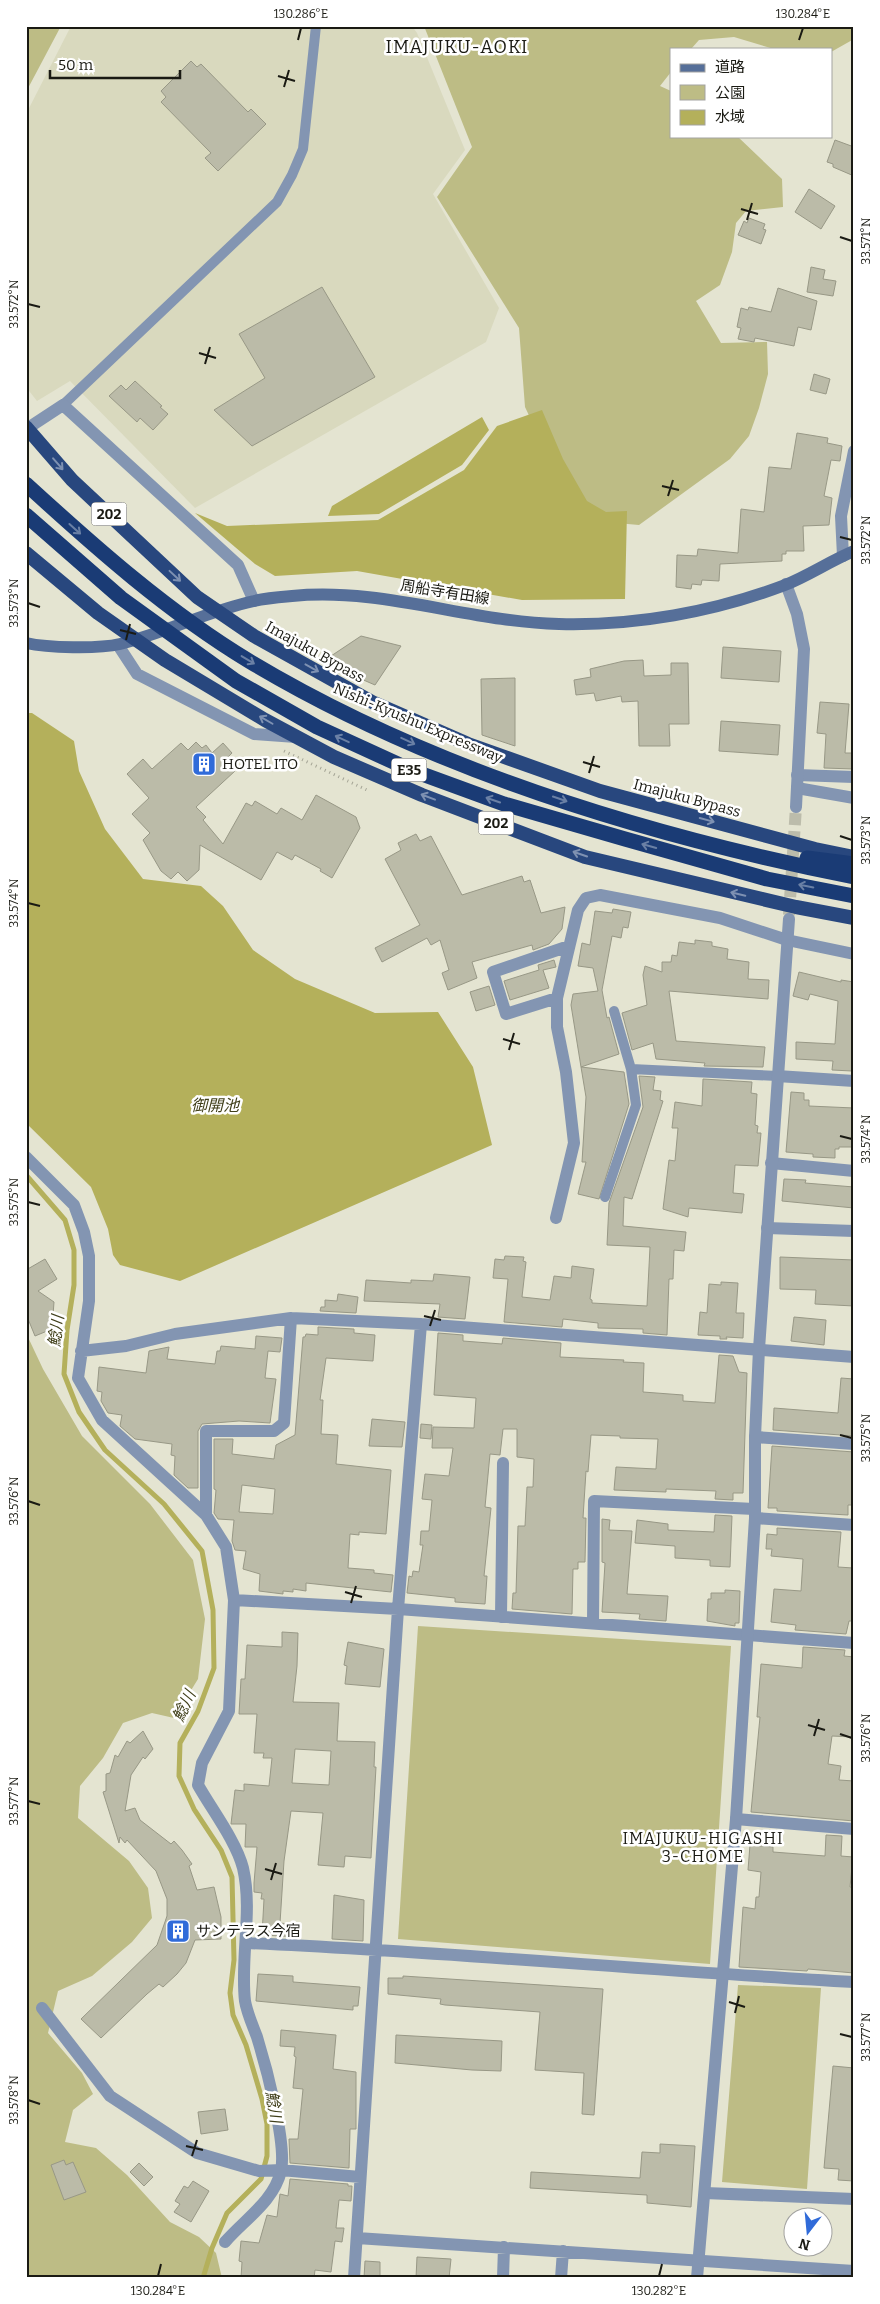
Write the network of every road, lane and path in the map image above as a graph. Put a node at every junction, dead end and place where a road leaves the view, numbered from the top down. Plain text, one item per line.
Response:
1 (316, 26) edge
2 (63, 406) junction
3 (27, 427) edge
4 (854, 451) edge
5 (26, 484) edge
6 (26, 515) edge
7 (26, 553) edge
8 (848, 553) edge
9 (786, 584) junction
10 (254, 601) junction
11 (26, 643) edge
12 (118, 644) junction
13 (296, 737) junction
14 (854, 777) edge
15 (797, 782) junction
16 (854, 798) edge
17 (796, 807) tunnel mouth
18 (699, 842) junction
19 (854, 857) edge
20 (854, 864) edge
21 (854, 877) edge
22 (854, 896) edge
23 (854, 918) edge
24 (789, 919) tunnel mouth
25 (787, 940) junction
26 (569, 946) junction
27 (854, 954) edge
28 (557, 998) junction
29 (614, 1012) dead end
30 (631, 1069) junction
31 (776, 1076) junction
32 (854, 1081) edge
33 (26, 1157) edge
34 (771, 1163) junction
35 (854, 1171) edge
36 (605, 1198) dead end
37 (556, 1218) dead end
38 (767, 1228) junction
39 (854, 1231) edge
40 (291, 1318) junction
41 (421, 1324) junction
42 (759, 1350) junction
43 (81, 1351) junction
44 (854, 1357) edge
45 (755, 1437) junction
46 (854, 1444) edge
47 (503, 1462) dead end
48 (755, 1513) junction
49 (206, 1515) junction
50 (854, 1525) edge
51 (234, 1600) junction
52 (398, 1609) junction
53 (501, 1617) junction
54 (593, 1623) junction
55 (747, 1636) junction
56 (854, 1643) edge
57 (736, 1819) junction
58 (854, 1829) edge
59 (247, 1943) junction
60 (377, 1949) junction
61 (722, 1975) junction
62 (854, 1982) edge
63 (42, 2008) dead end
64 (281, 2170) junction
65 (360, 2177) junction
66 (705, 2193) junction
67 (854, 2199) edge
68 (357, 2238) junction
69 (225, 2242) dead end
70 (504, 2247) junction
71 (563, 2251) junction
72 (698, 2261) junction
73 (854, 2271) edge
74 (354, 2278) edge
75 (503, 2278) edge
76 (561, 2278) edge
77 (696, 2278) edge

1 - 2 lane
2 - 3 street
2 - 10 street
3 -> 19 highway, Imajuku Bypass / 202
4 - 8 street
5 -> 18 highway, Nishi-Kyushu Expressway / E35
22 -> 6 highway, E35
13 -> 7 highway, 202
8 - 9 main road, 周船寺有田線
9 - 10 main road, 周船寺有田線
9 - 15 street
10 - 12 main road, 周船寺有田線
11 - 12 main road, 周船寺有田線
12 - 13 street
23 -> 13 highway, 202
14 - 15 street
15 - 16 street
15 - 17 street
18 - 20 highway
18 - 21 highway, Nishi-Kyushu Expressway / E35
24 - 25 street
25 - 26 street
25 - 27 street
25 - 31 street
26 - 28 street
26 - 28 street
28 - 37 street
29 - 30 lane
30 - 31 lane
30 - 36 lane
31 - 32 street
31 - 34 street
33 - 43 street
34 - 35 street
34 - 38 street
38 - 39 street
38 - 42 street
40 - 41 street
40 - 43 street
40 - 49 street
41 - 42 street
41 - 52 street
42 - 44 street
42 - 45 street
43 - 49 street
45 - 46 street
45 - 48 street
47 - 53 street
48 - 50 street
48 - 54 street
48 - 55 street
49 - 51 street
51 - 52 street
51 - 59 street
52 - 53 street
52 - 60 street
53 - 54 street
54 - 55 street
55 - 56 street
55 - 57 street
57 - 58 street
57 - 61 street
59 - 60 street
59 - 64 street
60 - 61 street
60 - 65 street
61 - 62 street
61 - 66 street
63 - 64 street
64 - 65 street
64 - 69 street
65 - 68 street
66 - 67 street
66 - 72 street
68 - 70 street
68 - 74 street
70 - 71 street
70 - 75 street
71 - 72 street
71 - 76 street
72 - 73 street
72 - 77 street

